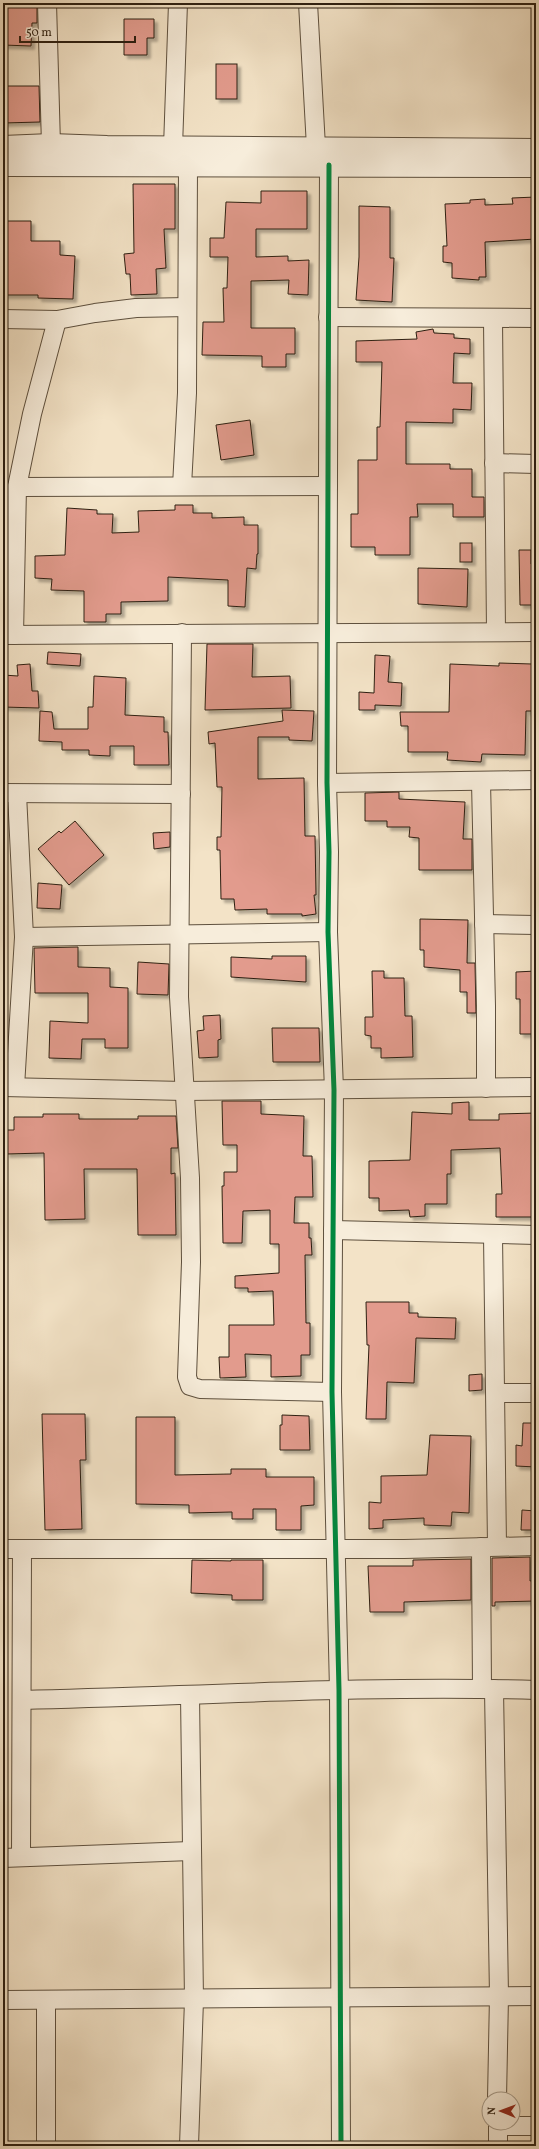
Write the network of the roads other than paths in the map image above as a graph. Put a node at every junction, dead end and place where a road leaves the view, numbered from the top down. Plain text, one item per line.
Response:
1 (47, 3) edge
2 (178, 3) edge
3 (308, 3) edge
4 (51, 145) junction
5 (3, 147) edge
6 (173, 147) junction
7 (316, 148) junction
8 (536, 150) edge
9 (3, 165) edge
10 (329, 165) junction
11 (188, 166) junction
12 (536, 166) edge
13 (187, 307) junction
14 (328, 316) junction
15 (536, 318) edge
16 (493, 319) junction
17 (3, 320) edge
18 (57, 320) junction
19 (494, 463) junction
20 (536, 464) edge
21 (182, 486) junction
22 (328, 486) junction
23 (17, 487) junction
24 (496, 632) junction
25 (536, 632) edge
26 (182, 633) junction
27 (326, 633) junction
28 (9, 635) edge
29 (536, 780) edge
30 (481, 782) junction
31 (327, 783) junction
32 (10, 794) edge
33 (181, 794) junction
34 (484, 924) junction
35 (536, 925) edge
36 (328, 932) junction
37 (180, 934) junction
38 (24, 937) junction
39 (9, 1087) edge
40 (486, 1088) junction
41 (536, 1088) edge
42 (184, 1090) junction
43 (334, 1090) junction
44 (333, 1230) junction
45 (493, 1234) junction
46 (536, 1235) edge
47 (332, 1392) junction
48 (496, 1393) junction
49 (536, 1393) edge
50 (489, 1546) junction
51 (536, 1546) edge
52 (337, 1548) junction
53 (3, 1549) edge
54 (22, 1549) junction
55 (488, 1689) junction
56 (339, 1690) junction
57 (536, 1690) edge
58 (190, 1695) junction
59 (23, 1700) junction
60 (191, 1851) junction
61 (21, 1857) junction
62 (3, 1858) edge
63 (499, 1996) junction
64 (536, 1996) edge
65 (342, 1998) junction
66 (3, 2000) edge
67 (46, 2000) junction
68 (194, 2000) junction
69 (497, 2091) edge
70 (521, 2125) edge
71 (536, 2126) edge
72 (498, 2131) edge
73 (46, 2146) edge
74 (189, 2146) edge
75 (341, 2146) edge
76 (498, 2146) edge

1 - 4 street
2 - 6 street
3 - 7 street
4 - 5 street
4 - 6 street
6 - 7 street
7 - 8 street
9 - 11 street
10 - 11 street
10 - 12 street
10 - 14 street
11 - 13 street
13 - 18 street
13 - 21 street
14 - 16 street
14 - 22 street
15 - 16 street
16 - 19 street
17 - 18 street
18 - 23 street
19 - 20 street
19 - 24 street
21 - 22 street
21 - 23 street
22 - 27 street
23 - 28 street
24 - 25 street
24 - 27 street
26 - 27 street
26 - 28 street
26 - 33 street
27 - 31 street
29 - 30 street
30 - 31 street
30 - 34 street
31 - 36 street
32 - 33 street
32 - 38 street
33 - 37 street
34 - 35 street
34 - 40 street
36 - 37 street
36 - 43 street
37 - 38 street
37 - 42 street
38 - 39 street
39 - 42 street
40 - 41 street
40 - 43 street
42 - 43 street
42 - 47 street
43 - 44 street
44 - 45 street
44 - 47 street
45 - 46 street
45 - 48 street
47 - 52 street
48 - 49 street
48 - 50 street
50 - 51 street
50 - 52 street
50 - 55 street
52 - 54 street
52 - 56 street
53 - 54 street
54 - 59 street
55 - 56 street
55 - 57 street
55 - 63 street
56 - 58 street
56 - 65 street
58 - 59 street
58 - 60 street
59 - 61 street
60 - 61 street
60 - 68 street
61 - 62 street
63 - 64 street
63 - 65 street
63 - 69 street
65 - 68 street
65 - 75 street
66 - 67 street
67 - 68 street
67 - 73 street
68 - 74 street
70 - 71 street
72 - 76 street

